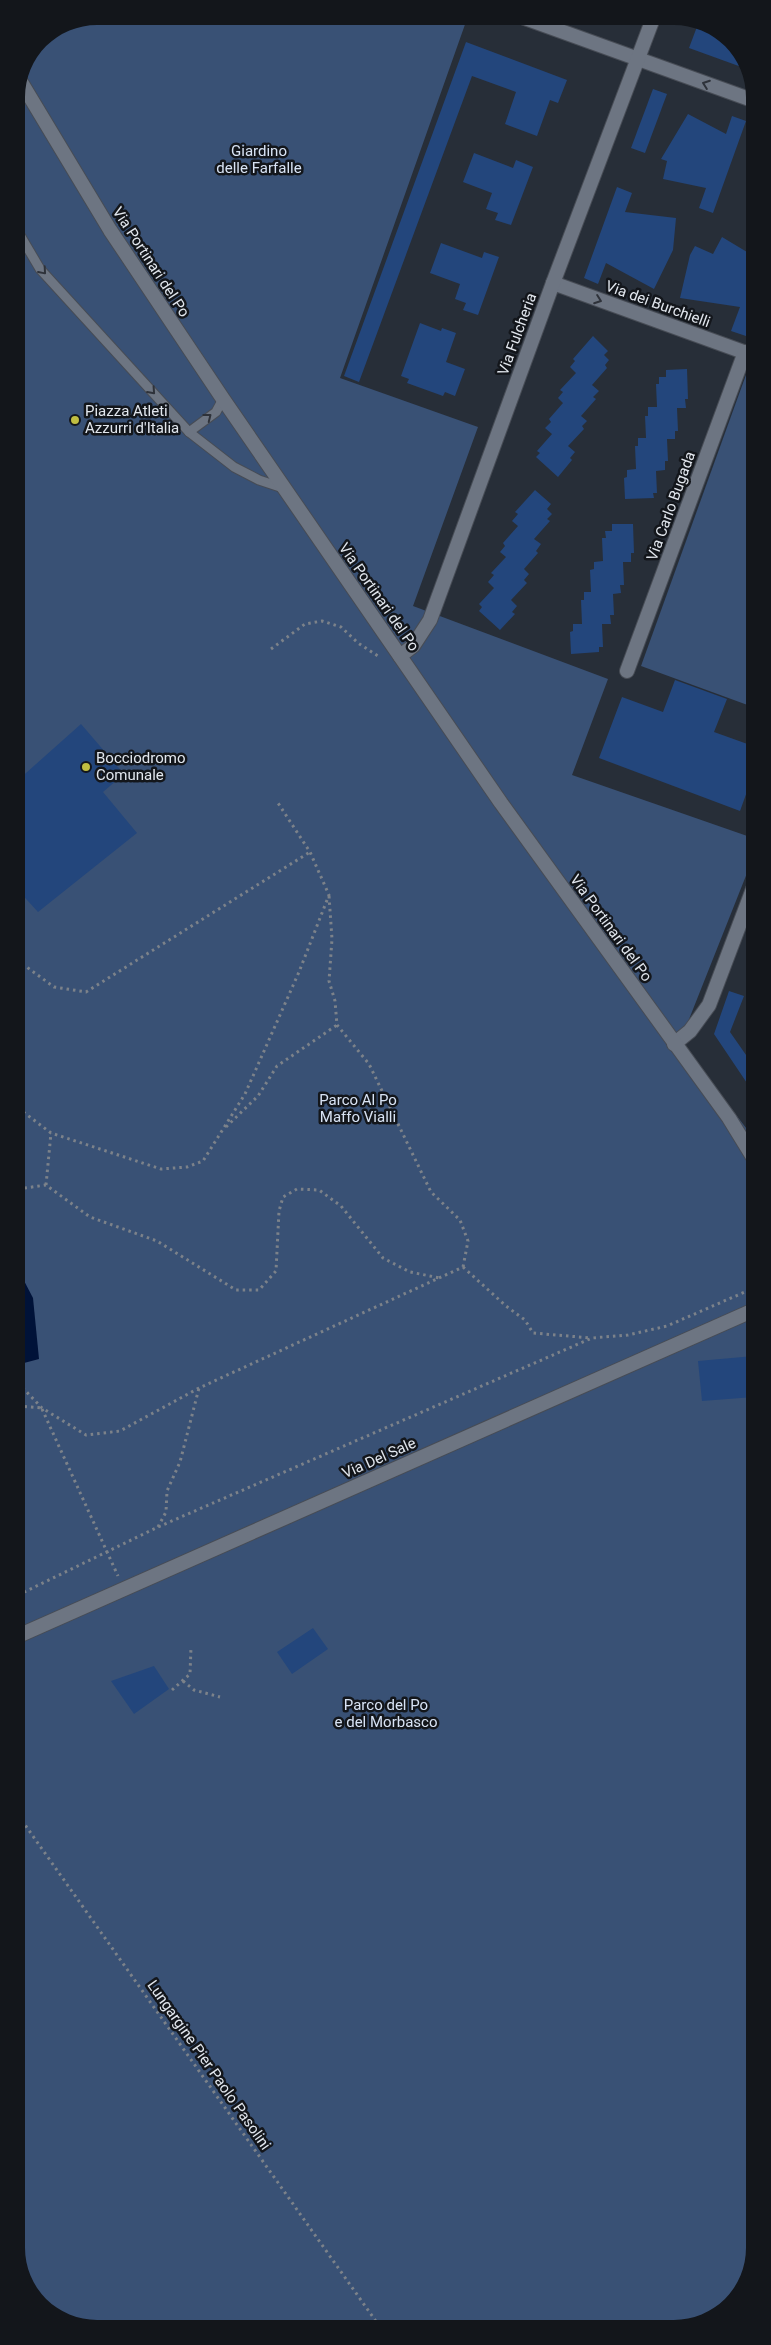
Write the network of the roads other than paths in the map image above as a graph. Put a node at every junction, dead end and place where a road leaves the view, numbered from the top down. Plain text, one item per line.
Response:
1 (544, 25) edge
2 (651, 25) edge
3 (639, 59) junction
4 (26, 90) edge
5 (746, 98) edge
6 (25, 244) edge
7 (552, 283) junction
8 (746, 353) edge
9 (746, 362) edge
10 (223, 399) junction
11 (189, 432) junction
12 (284, 488) junction
13 (400, 656) junction
14 (627, 671) dead end
15 (746, 922) edge
16 (674, 1044) junction
17 (728, 1118) junction
18 (746, 1135) edge
19 (746, 1146) edge
20 (746, 1314) edge
21 (25, 1633) edge

1 - 3 street
2 - 3 street, Via Fulcheria
5 -> 3 street
3 - 7 street, Via Fulcheria
4 - 10 street, Via Portinari del Po
6 -> 11 lane
7 -> 8 street, Via dei Burchielli
7 - 13 street, Via Fulcheria
9 - 14 street, Via Carlo Bugada
11 -> 10 lane
10 - 12 street, Via Portinari del Po
11 - 12 lane
12 - 13 street, Via Portinari del Po
13 - 16 street, Via Portinari del Po
15 - 16 street
16 - 17 street, Via Portinari del Po
17 - 18 street, Via Portinari del Po
17 - 19 street, Via Portinari del Po
20 - 21 street, Via Del Sale

